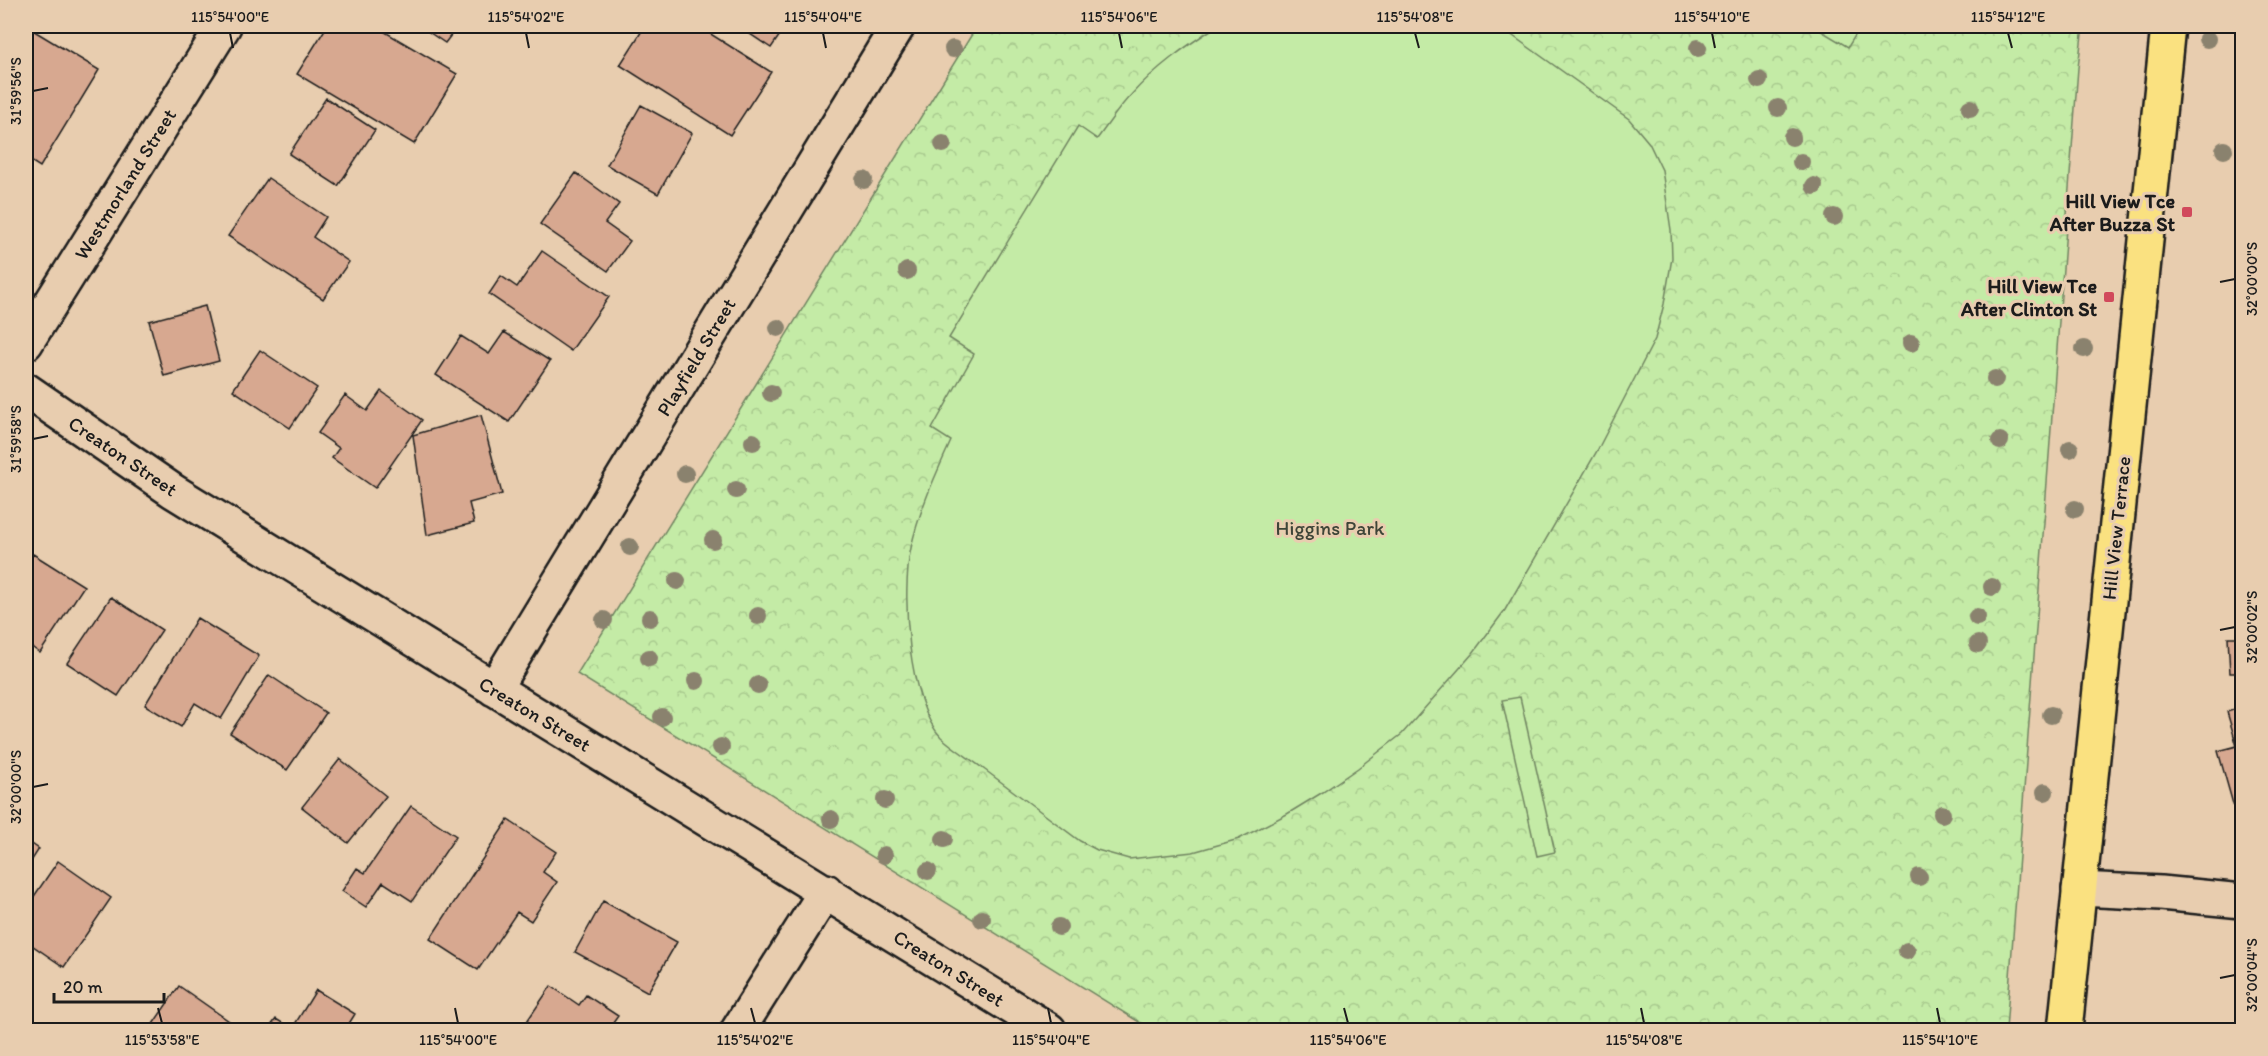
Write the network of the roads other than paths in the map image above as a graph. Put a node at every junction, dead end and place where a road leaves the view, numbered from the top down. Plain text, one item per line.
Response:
1 (224, 26) edge
2 (898, 26) edge
3 (2168, 26) edge
4 (26, 343) edge
5 (26, 390) edge
6 (494, 689) junction
7 (2079, 889) junction
8 (826, 891) junction
9 (2242, 901) edge
10 (738, 1030) edge
11 (1049, 1030) edge
12 (2065, 1030) edge

1 - 4 street, Westmorland Street
2 - 6 street, Playfield Street
3 - 7 main road, Hill View Terrace
5 - 6 street, Creaton Street
6 - 8 street, Creaton Street
7 - 9 street
7 - 12 main road, Hill View Terrace
8 - 10 street
8 - 11 street, Creaton Street

